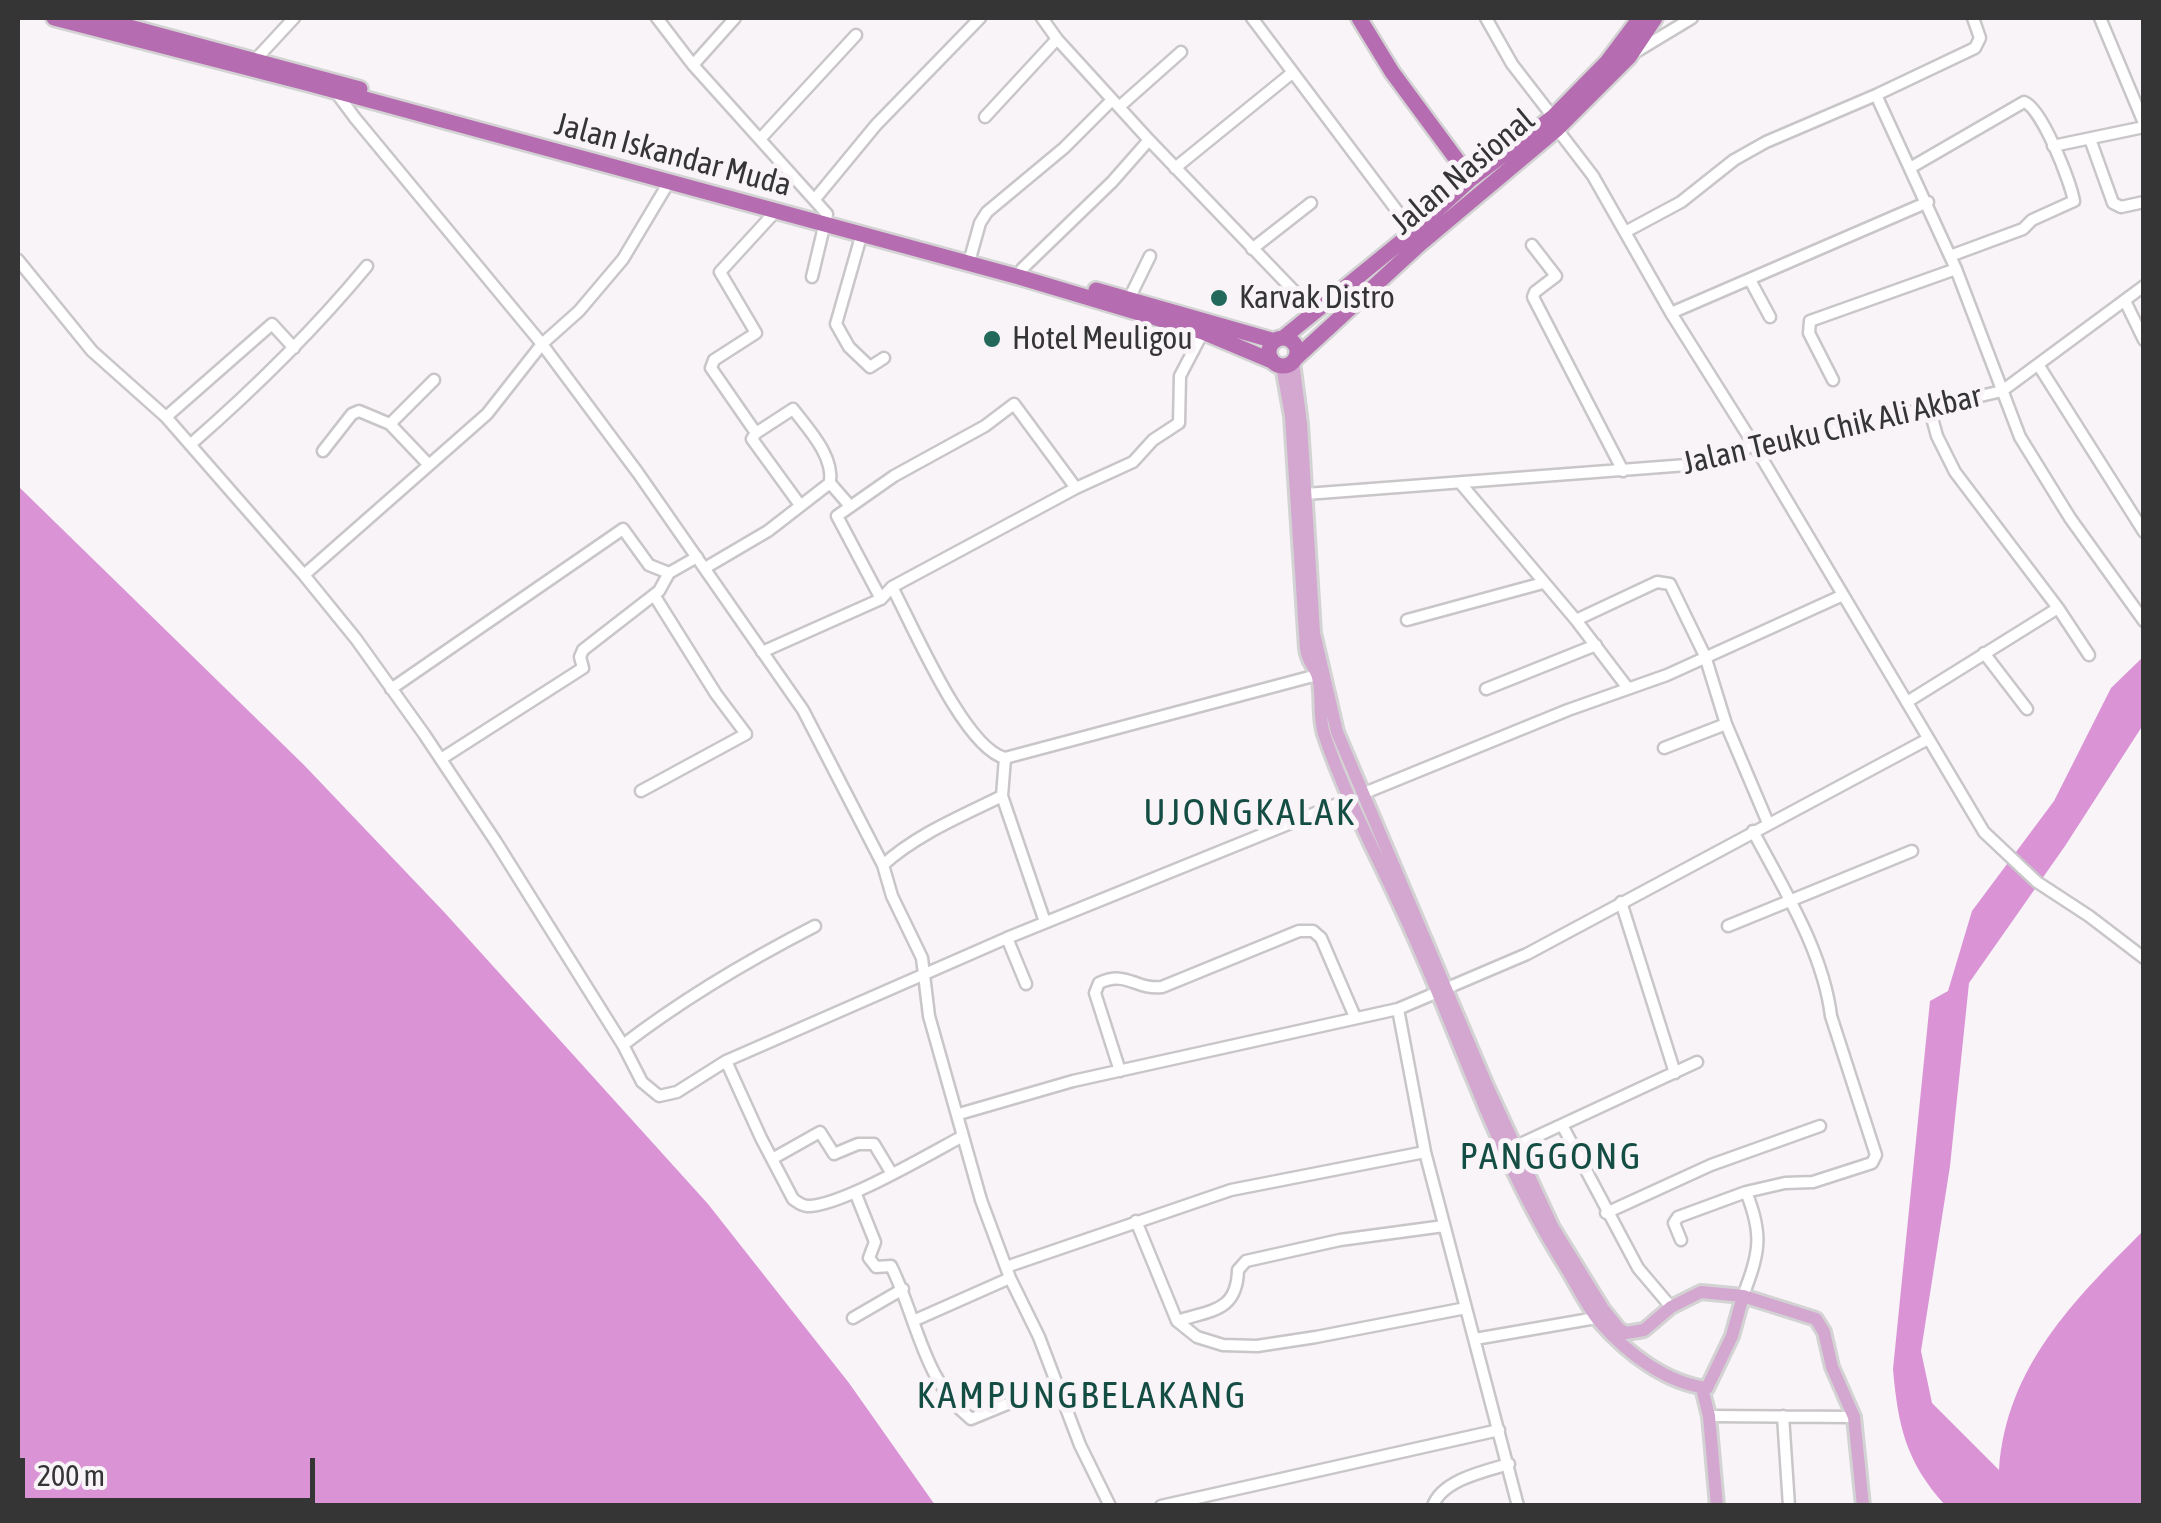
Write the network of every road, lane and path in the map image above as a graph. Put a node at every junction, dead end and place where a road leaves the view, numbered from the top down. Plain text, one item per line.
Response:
1 (54, 18) edge
2 (96, 18) edge
3 (294, 18) edge
4 (657, 18) edge
5 (736, 18) edge
6 (980, 18) edge
7 (1042, 18) edge
8 (1252, 18) edge
9 (1359, 18) edge
10 (1486, 18) edge
11 (1640, 18) edge
12 (1655, 18) edge
13 (1692, 18) edge
14 (1972, 18) edge
15 (2100, 18) edge
16 (856, 35) dead end
17 (1057, 39) junction
18 (162, 41) junction
19 (182, 46) junction
20 (1181, 52) dead end
21 (1629, 56) junction
22 (256, 60) junction
23 (692, 65) junction
24 (1292, 73) junction
25 (332, 85) junction
26 (1876, 96) junction
27 (1116, 103) junction
28 (985, 117) dead end
29 (2144, 125) edge
30 (1542, 134) junction
31 (761, 138) junction
32 (1148, 140) junction
33 (2090, 140) junction
34 (2054, 146) junction
35 (1175, 168) junction
36 (1910, 168) junction
37 (1471, 179) junction
38 (669, 182) junction
39 (815, 199) junction
40 (1928, 202) junction
41 (2144, 202) edge
42 (1311, 204) dead end
43 (774, 212) junction
44 (826, 219) junction
45 (1627, 230) junction
46 (1413, 232) junction
47 (862, 233) junction
48 (1532, 245) dead end
49 (1252, 249) junction
50 (970, 255) junction
51 (1150, 256) dead end
52 (1950, 256) junction
53 (18, 260) edge
54 (368, 266) dead end
55 (1956, 269) junction
56 (1022, 270) junction
57 (812, 277) dead end
58 (1750, 280) junction
59 (2144, 286) edge
60 (1129, 299) junction
61 (2125, 300) junction
62 (1315, 313) junction
63 (1671, 313) junction
64 (1770, 317) dead end
65 (1202, 332) junction
66 (1279, 340) junction
67 (2144, 340) edge
68 (542, 344) junction
69 (294, 348) junction
70 (884, 358) dead end
71 (1286, 362) junction
72 (2039, 366) junction
73 (434, 380) dead end
74 (1833, 380) dead end
75 (2002, 391) junction
76 (1930, 407) junction
77 (166, 417) junction
78 (390, 424) junction
79 (756, 433) junction
80 (191, 444) junction
81 (1754, 445) junction
82 (323, 452) dead end
83 (428, 464) junction
84 (1622, 471) junction
85 (830, 482) junction
86 (1462, 484) junction
87 (1076, 488) junction
88 (1306, 494) junction
89 (800, 505) junction
90 (850, 506) junction
91 (2144, 532) edge
92 (697, 557) junction
93 (705, 568) junction
94 (669, 573) junction
95 (304, 575) junction
96 (1543, 583) junction
97 (892, 588) junction
98 (657, 593) junction
99 (1841, 596) junction
100 (881, 599) junction
101 (2058, 608) junction
102 (1406, 620) dead end
103 (1576, 620) junction
104 (2144, 621) edge
105 (1596, 645) junction
106 (762, 652) junction
107 (1984, 653) junction
108 (2089, 655) dead end
109 (1704, 656) junction
110 (1317, 675) junction
111 (1627, 687) junction
112 (392, 688) junction
113 (1486, 689) dead end
114 (1907, 702) junction
115 (2027, 709) dead end
116 (1726, 724) junction
117 (1928, 739) junction
118 (1664, 748) dead end
119 (1004, 758) junction
120 (440, 759) junction
121 (641, 790) dead end
122 (1002, 796) junction
123 (1356, 796) junction
124 (1768, 824) junction
125 (1754, 831) junction
126 (1912, 851) dead end
127 (883, 865) junction
128 (1789, 900) junction
129 (1621, 902) junction
130 (1045, 922) junction
131 (815, 926) dead end
132 (1728, 926) dead end
133 (1007, 938) junction
134 (2144, 958) edge
135 (924, 976) junction
136 (1026, 984) dead end
137 (1442, 990) junction
138 (1398, 1008) junction
139 (1355, 1017) junction
140 (623, 1045) junction
141 (726, 1061) junction
142 (1696, 1062) dead end
143 (1120, 1071) junction
144 (1675, 1073) junction
145 (959, 1114) junction
146 (1562, 1126) junction
147 (1820, 1126) dead end
148 (964, 1136) junction
149 (1516, 1146) junction
150 (1424, 1152) junction
151 (772, 1159) junction
152 (892, 1174) junction
153 (855, 1192) junction
154 (1746, 1192) junction
155 (1606, 1213) junction
156 (1136, 1222) junction
157 (1444, 1226) junction
158 (1681, 1240) dead end
159 (1008, 1272) junction
160 (902, 1289) junction
161 (1743, 1296) junction
162 (1671, 1307) junction
163 (1466, 1308) junction
164 (854, 1318) dead end
165 (1596, 1318) junction
166 (913, 1321) junction
167 (1177, 1321) junction
168 (1475, 1339) junction
169 (1056, 1384) junction
170 (1702, 1388) junction
171 (1709, 1416) junction
172 (1783, 1416) junction
173 (1854, 1417) junction
174 (1498, 1430) junction
175 (1509, 1464) junction
176 (1110, 1506) edge
177 (1162, 1506) edge
178 (1433, 1506) edge
179 (1518, 1506) edge
180 (1717, 1506) edge
181 (1789, 1506) edge
182 (1863, 1506) edge

1 - 18 highway, Jalan Iskandar Muda
2 - 18 highway, Jalan Iskandar Muda
3 - 22 street
4 - 23 street
5 - 23 street
6 - 39 street
7 - 17 street
8 - 24 street
9 - 37 highway
10 - 30 street
11 - 30 highway, Jalan Nasional
12 - 21 highway, Jalan Nasional
13 - 21 street
14 - 26 street
15 - 29 street
16 - 31 street
17 - 27 street
17 - 28 street
18 - 19 highway, Jalan Iskandar Muda
19 - 22 highway, Jalan Iskandar Muda
19 - 25 highway, Jalan Iskandar Muda
20 - 27 street
21 - 30 highway, Jalan Nasional
22 - 25 highway, Jalan Iskandar Muda
23 - 31 street
24 - 35 street
24 - 46 street
25 - 38 highway, Jalan Iskandar Muda
25 - 44 highway, Jalan Iskandar Muda
25 - 68 street
26 - 36 street
26 - 45 street
27 - 32 street
27 - 50 street
29 - 33 street
30 - 37 highway, Jalan Nasional
30 - 45 street
30 - 71 highway, Jalan Nasional
31 - 39 street
32 - 35 street
32 - 56 street
33 - 34 street
33 - 41 street
34 - 36 street
34 - 52 street
35 - 49 street
36 - 40 street
37 - 46 highway, Jalan Nasional
38 - 43 highway, Jalan Iskandar Muda
38 - 68 street
39 - 44 street
40 - 52 street
40 - 58 street
42 - 49 street
43 - 44 highway, Jalan Iskandar Muda
43 - 79 street
44 - 47 highway, Jalan Iskandar Muda
44 - 50 highway, Jalan Iskandar Muda
44 - 57 street
45 - 63 street
46 - 62 highway, Jalan Nasional
47 - 65 highway, Jalan Iskandar Muda
47 - 70 street
48 - 84 street
49 - 62 street
50 - 56 highway, Jalan Iskandar Muda
51 - 60 street
52 - 55 street
53 - 77 street
54 - 69 street
55 - 74 street
55 - 75 street
56 - 60 highway, Jalan Iskandar Muda
58 - 63 street
58 - 64 street
59 - 61 street, Jalan Teuku Chik Ali Akbar
60 - 66 highway, Jalan Iskandar Muda
61 - 67 street
61 - 72 street, Jalan Teuku Chik Ali Akbar
62 - 66 highway, Jalan Nasional
63 - 81 street
65 - 71 highway, Jalan Iskandar Muda
65 - 87 street
66 - 71 highway
66 - 71 highway
68 - 83 street
68 - 92 street
69 - 77 street
69 - 80 street
71 - 88 main road
71 - 110 main road
72 - 75 street, Jalan Teuku Chik Ali Akbar
72 - 91 street
73 - 78 street
75 - 76 street, Jalan Teuku Chik Ali Akbar
75 - 104 street
76 - 81 street, Jalan Teuku Chik Ali Akbar
76 - 101 street
77 - 80 street
78 - 82 street
78 - 83 street
79 - 85 street
79 - 89 street
80 - 95 street
81 - 84 street, Jalan Teuku Chik Ali Akbar
81 - 99 street
83 - 95 street
84 - 86 street, Jalan Teuku Chik Ali Akbar
85 - 89 street
85 - 90 street
86 - 88 street, Jalan Teuku Chik Ali Akbar
86 - 96 street
87 - 90 street
87 - 97 street
88 - 123 main road
89 - 93 street
90 - 100 street
92 - 93 street
92 - 94 street
93 - 106 street
94 - 98 street
94 - 112 street
95 - 112 street
96 - 102 street
96 - 103 street
97 - 100 street
97 - 119 street
98 - 120 street
98 - 121 street
99 - 109 street
99 - 114 street
100 - 106 street
101 - 107 street
101 - 108 street
103 - 105 street
103 - 109 street
105 - 111 street
105 - 113 street
106 - 127 street
107 - 114 street
107 - 115 street
109 - 111 street
109 - 116 street
110 - 119 street
110 - 123 main road
111 - 123 street
112 - 120 street
114 - 117 street
116 - 118 street
116 - 124 street
117 - 124 street
117 - 134 street
119 - 122 street
120 - 140 street
122 - 127 street
122 - 130 street
123 - 130 street
123 - 137 main road
124 - 125 street
125 - 128 street
125 - 129 street
126 - 128 street
127 - 135 street
128 - 132 street
128 - 154 street
129 - 137 street
129 - 144 street
130 - 133 street
131 - 140 street
133 - 135 street
133 - 136 street
135 - 141 street
135 - 145 street
137 - 138 street
137 - 149 main road
137 - 165 main road
138 - 139 street
138 - 150 street
139 - 143 street
139 - 143 street
140 - 141 street
141 - 151 street
142 - 144 street
143 - 145 street
144 - 146 street
145 - 148 street
146 - 149 street
146 - 155 street
147 - 155 street
148 - 152 street
148 - 159 street
149 - 162 main road
150 - 156 street
150 - 157 street
151 - 152 street
151 - 153 street
152 - 153 street
153 - 160 street
154 - 158 street
154 - 161 street
155 - 162 street
156 - 159 street
156 - 167 street
157 - 163 street
157 - 167 street
159 - 166 street
159 - 169 street
160 - 164 street
160 - 166 street
161 - 162 main road
161 - 170 main road
161 - 173 main road
163 - 167 street
163 - 168 street
165 - 168 street
165 - 170 main road
166 - 169 street
168 - 174 street
169 - 176 street
170 - 171 main road
171 - 172 street
171 - 180 main road
172 - 173 street
172 - 181 street
173 - 182 main road
174 - 175 street
174 - 177 street
175 - 178 street
175 - 179 street

